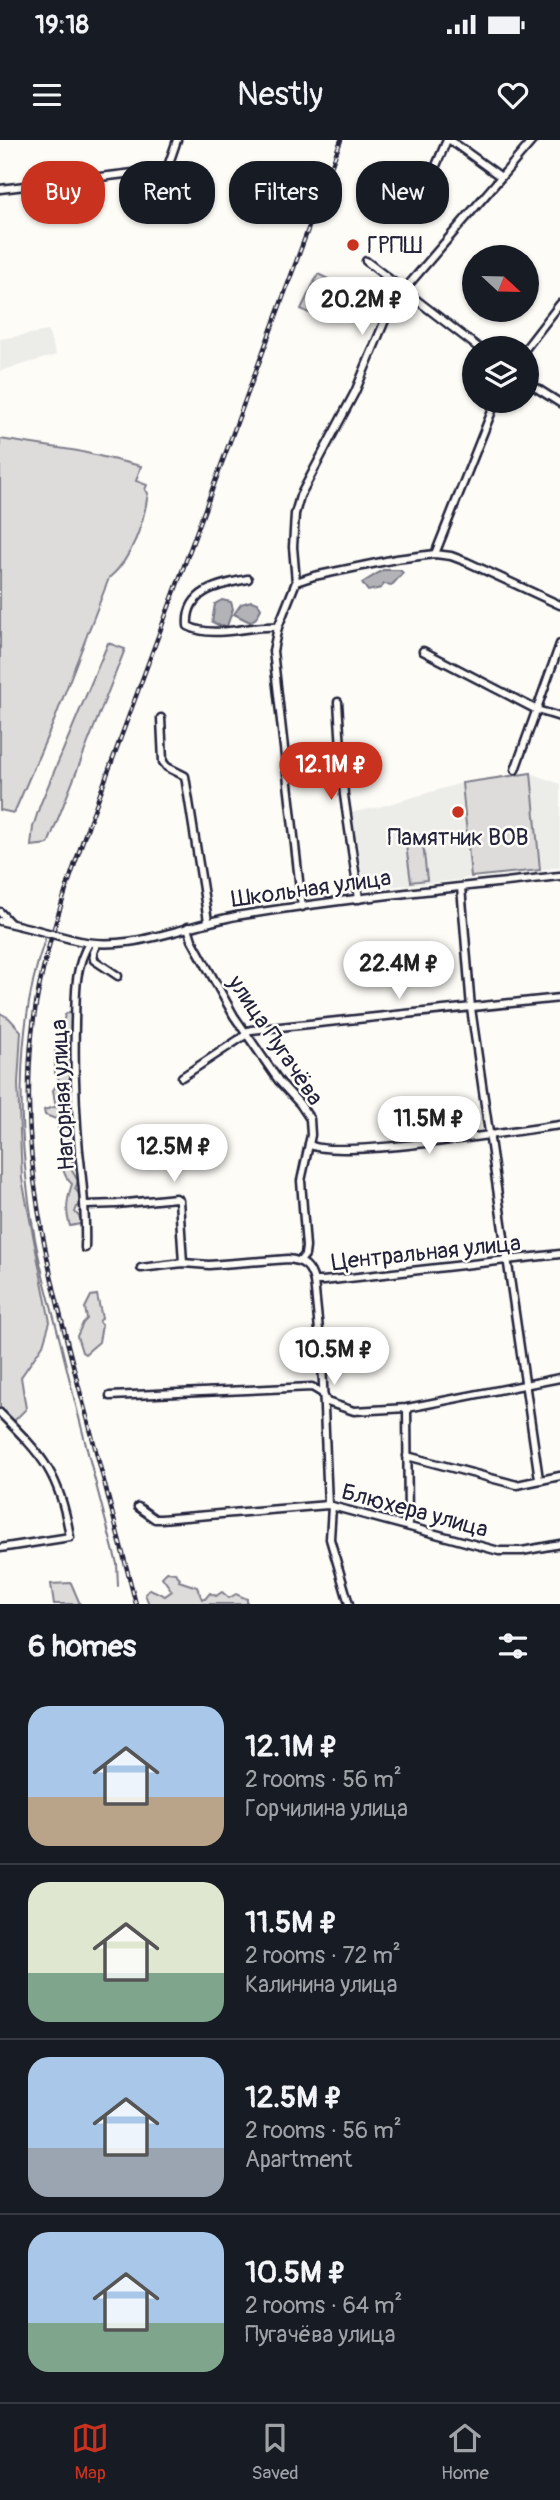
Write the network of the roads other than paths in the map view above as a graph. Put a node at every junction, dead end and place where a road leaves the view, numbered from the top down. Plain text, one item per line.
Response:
1 (177, 140) edge
2 (449, 140) edge
3 (533, 140) edge
4 (438, 161) edge
5 (501, 177) junction
6 (0, 189) edge
7 (366, 261) dead end
8 (404, 290) junction
9 (560, 304) edge
10 (464, 336) edge
11 (535, 336) edge
12 (539, 390) edge
13 (560, 403) edge
14 (491, 413) edge
15 (435, 554) junction
16 (248, 579) dead end
17 (296, 582) junction
18 (560, 605) edge
19 (278, 627) junction
20 (560, 644) edge
21 (424, 651) dead end
22 (338, 702) dead end
23 (537, 710) junction
24 (560, 717) edge
25 (161, 718) dead end
26 (515, 769) dead end
27 (560, 876) edge
28 (461, 887) junction
29 (359, 899) junction
30 (302, 907) junction
31 (0, 912) edge
32 (0, 921) edge
33 (208, 921) junction
34 (10, 923) junction
35 (188, 927) junction
36 (89, 943) junction
37 (97, 944) junction
38 (118, 976) dead end
39 (560, 998) edge
40 (471, 1008) junction
41 (246, 1033) junction
42 (182, 1077) dead end
43 (560, 1125) edge
44 (488, 1135) junction
45 (309, 1144) junction
46 (86, 1205) junction
47 (85, 1248) dead end
48 (560, 1254) edge
49 (301, 1260) junction
50 (507, 1261) junction
51 (183, 1264) junction
52 (141, 1268) dead end
53 (314, 1281) junction
54 (560, 1378) edge
55 (526, 1385) junction
56 (322, 1393) junction
57 (110, 1396) dead end
58 (407, 1408) junction
59 (0, 1413) edge
60 (407, 1456) junction
61 (560, 1476) edge
62 (539, 1479) junction
63 (330, 1506) junction
64 (138, 1507) dead end
65 (408, 1526) junction
66 (560, 1544) edge
67 (0, 1548) edge
68 (349, 1604) edge

1 - 6 street
2 - 4 street
2 - 5 street
3 - 5 street
5 - 8 street
7 - 8 street
8 - 10 street
8 - 17 street
9 - 11 street
12 - 13 street
14 - 15 street
15 - 17 street
15 - 18 street
16 - 19 street
17 - 19 street
19 - 30 street
20 - 23 street
21 - 23 street
22 - 29 street
23 - 24 street
23 - 26 street
25 - 33 street
27 - 28 street, Школьная улица
28 - 29 street, Школьная улица
28 - 40 street
29 - 30 street, Школьная улица
30 - 33 street, Школьная улица
31 - 34 street
32 - 34 street, Школьная улица
33 - 35 street, Школьная улица
34 - 36 street, Школьная улица, bridge
35 - 37 street, Школьная улица
35 - 41 street, улица Пугачёва
36 - 37 street, Школьная улица
36 - 46 street, Нагорная улица
37 - 38 street
39 - 40 street
40 - 41 street
40 - 44 street
41 - 42 street
41 - 45 street, улица Пугачёва
43 - 44 street
44 - 45 street
44 - 50 street
45 - 49 street, улица Пугачёва
46 - 47 street, Нагорная улица
46 - 51 street
48 - 50 street, Центральная улица
49 - 51 street, Центральная улица
49 - 53 street, Центральная улица
50 - 53 street, Центральная улица
50 - 55 street
51 - 52 street, Центральная улица
53 - 56 street
54 - 55 street
55 - 58 street
55 - 62 street
56 - 57 street
56 - 58 street
56 - 63 street
58 - 60 street
59 - 67 street
60 - 62 street
60 - 65 street
61 - 62 street
63 - 64 street, Блюхера улица
63 - 65 street, Блюхера улица
63 - 68 street
65 - 66 street, Блюхера улица

